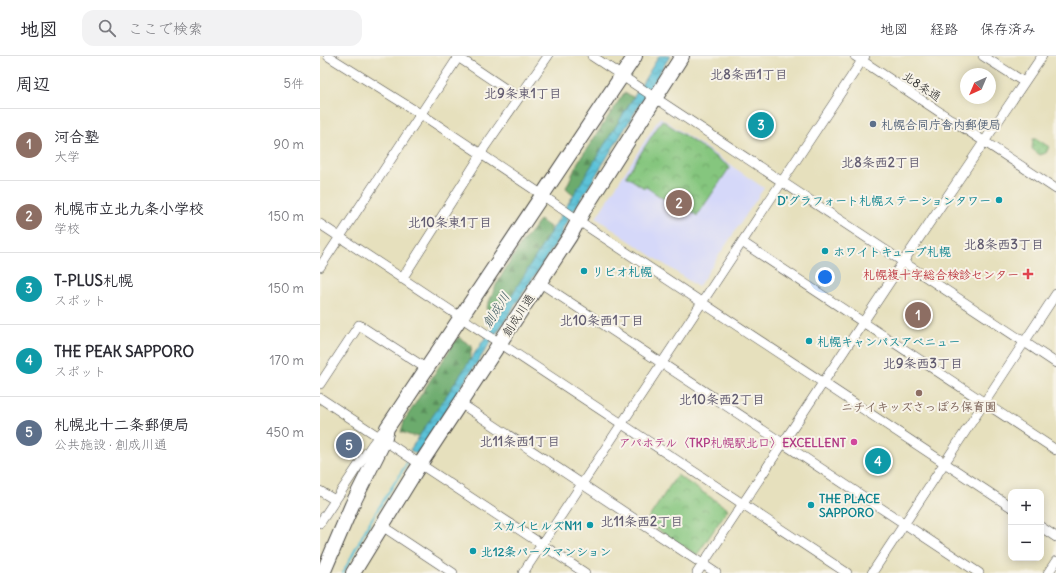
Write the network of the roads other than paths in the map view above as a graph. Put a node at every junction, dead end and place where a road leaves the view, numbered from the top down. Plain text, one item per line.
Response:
1 (328, 56) edge
2 (548, 56) edge
3 (592, 56) edge
4 (635, 56) edge
5 (682, 56) edge
6 (983, 56) edge
7 (1042, 56) edge
8 (458, 57) edge
9 (860, 58) edge
10 (622, 75) junction
11 (1024, 82) junction
12 (652, 95) junction
13 (519, 98) junction
14 (420, 115) junction
15 (984, 141) junction
16 (481, 155) junction
17 (782, 181) junction
18 (1056, 189) edge
19 (542, 195) junction
20 (571, 215) junction
21 (320, 224) edge
22 (340, 237) junction
23 (742, 242) junction
24 (903, 262) junction
25 (320, 266) edge
26 (402, 279) junction
27 (539, 282) junction
28 (1056, 294) edge
29 (702, 303) junction
30 (461, 317) junction
31 (863, 322) junction
32 (493, 338) junction
33 (1024, 342) junction
34 (662, 363) junction
35 (1056, 363) edge
36 (427, 369) junction
37 (823, 383) junction
38 (320, 384) edge
39 (320, 398) edge
40 (984, 402) junction
41 (460, 403) junction
42 (621, 423) junction
43 (383, 435) junction
44 (783, 443) junction
45 (1056, 450) edge
46 (417, 462) junction
47 (944, 463) junction
48 (581, 484) junction
49 (320, 491) edge
50 (335, 500) junction
51 (743, 504) junction
52 (1008, 505) edge
53 (320, 523) edge
54 (904, 524) junction
55 (382, 526) junction
56 (1044, 529) edge
57 (1056, 537) edge
58 (541, 544) junction
59 (1056, 561) edge
60 (703, 564) junction
61 (321, 573) edge
62 (353, 573) edge
63 (453, 573) edge
64 (522, 573) edge
65 (585, 573) edge
66 (697, 573) edge
67 (716, 573) edge
68 (847, 573) edge
69 (872, 573) edge
70 (979, 573) edge
71 (1048, 573) edge

1 - 14 street
2 - 13 street
3 - 10 street
4 - 10 highway
5 - 12 highway, 創成川通
6 - 11 street
7 - 11 street
8 - 13 street
8 - 14 street
9 - 15 street, 北8条通
9 - 17 street
10 - 12 street
10 - 19 highway
11 - 15 street
12 - 17 street
12 - 20 highway, 創成川通
13 - 16 street
14 - 16 street
14 - 22 street
15 - 18 street, 北8条通
15 - 24 street
16 - 19 street
16 - 26 street
17 - 23 street
17 - 24 street
19 - 20 street
19 - 30 highway
20 - 27 highway, 創成川通
20 - 29 street
21 - 22 street
22 - 25 street
22 - 26 street
23 - 29 street
23 - 31 street
24 - 31 street
24 - 33 street
26 - 30 street
27 - 32 highway, 創成川通
27 - 34 street
28 - 33 street
29 - 34 street
29 - 37 street
30 - 32 street
30 - 36 highway
31 - 37 street
31 - 40 street
32 - 41 highway, 創成川通
32 - 42 street
33 - 35 street
33 - 40 street
34 - 42 street
34 - 44 street
36 - 38 street
36 - 43 highway
37 - 44 street
37 - 47 street
39 - 43 street
40 - 45 street
40 - 47 street
41 - 46 highway, 創成川通
41 - 48 street
42 - 48 street
42 - 51 street
43 - 46 street
43 - 50 street
43 - 61 highway
44 - 51 street
44 - 54 street
46 - 55 highway, 創成川通
46 - 58 street
47 - 52 street
47 - 54 street
48 - 58 street
48 - 60 street
49 - 50 street
50 - 53 street
51 - 60 street
51 - 68 street
54 - 69 street
54 - 70 street
55 - 62 highway, 創成川通
55 - 63 street
56 - 57 street
58 - 64 street
58 - 65 street
59 - 71 street
60 - 66 street
60 - 67 street

